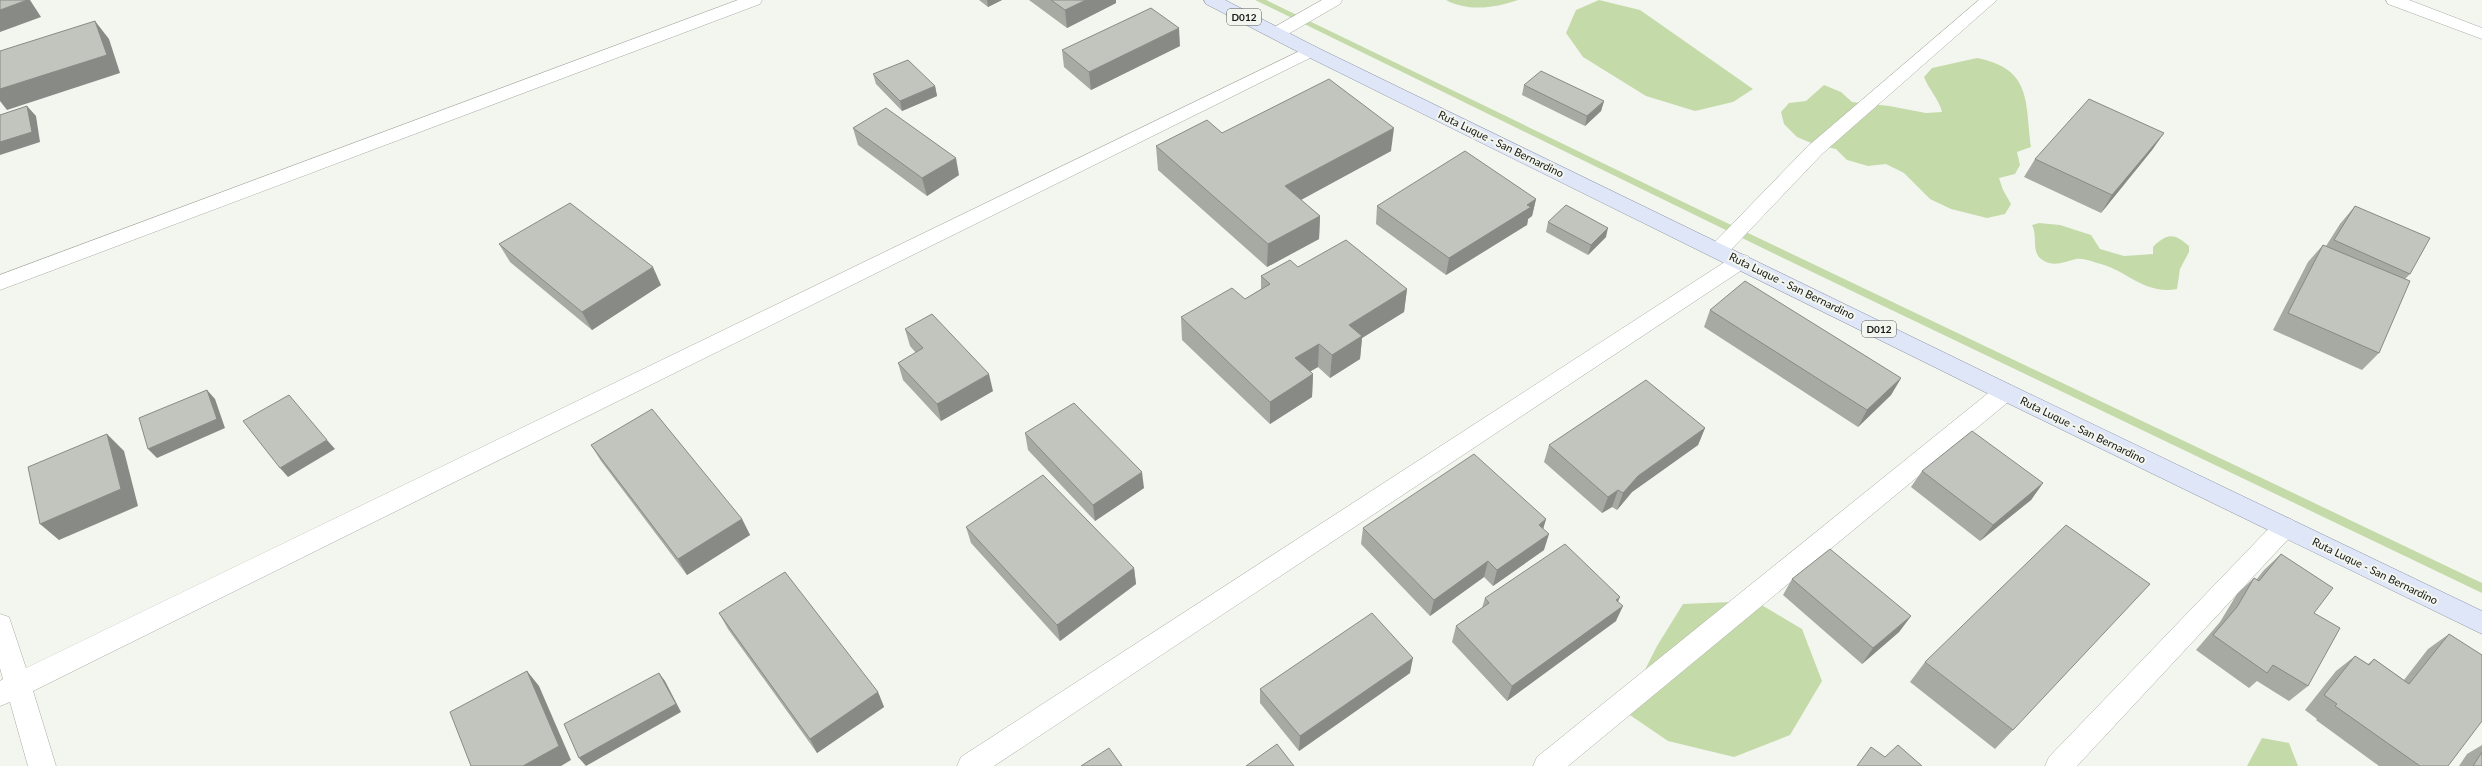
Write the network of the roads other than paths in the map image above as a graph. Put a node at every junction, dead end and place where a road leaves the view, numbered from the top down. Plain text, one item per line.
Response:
1 (754, 0) edge
2 (1212, 0) edge
3 (1334, 0) edge
4 (1989, 0) edge
5 (2394, 0) edge
6 (1277, 34) junction
7 (2482, 34) edge
8 (1310, 51) junction
9 (1719, 250) junction
10 (1741, 261) junction
11 (0, 283) edge
12 (2005, 392) junction
13 (2285, 527) junction
14 (2482, 623) edge
15 (0, 625) edge
16 (9, 690) edge
17 (42, 766) edge
18 (971, 766) edge
19 (1547, 766) edge
20 (2059, 766) edge

1 - 11 street
2 - 6 main road, Ruta Luque - San Bernardino / D012
3 - 6 street
4 - 9 street
5 - 7 street
6 - 8 main road, Ruta Luque - San Bernardino / D012
8 - 9 main road, Ruta Luque - San Bernardino / D012
8 - 16 street
9 - 10 main road, Ruta Luque - San Bernardino / D012
10 - 12 main road, Ruta Luque - San Bernardino / D012
10 - 18 street
12 - 13 main road, Ruta Luque - San Bernardino / D012
12 - 19 street
13 - 14 main road, Ruta Luque - San Bernardino / D012
13 - 20 street
15 - 16 street
16 - 17 street

